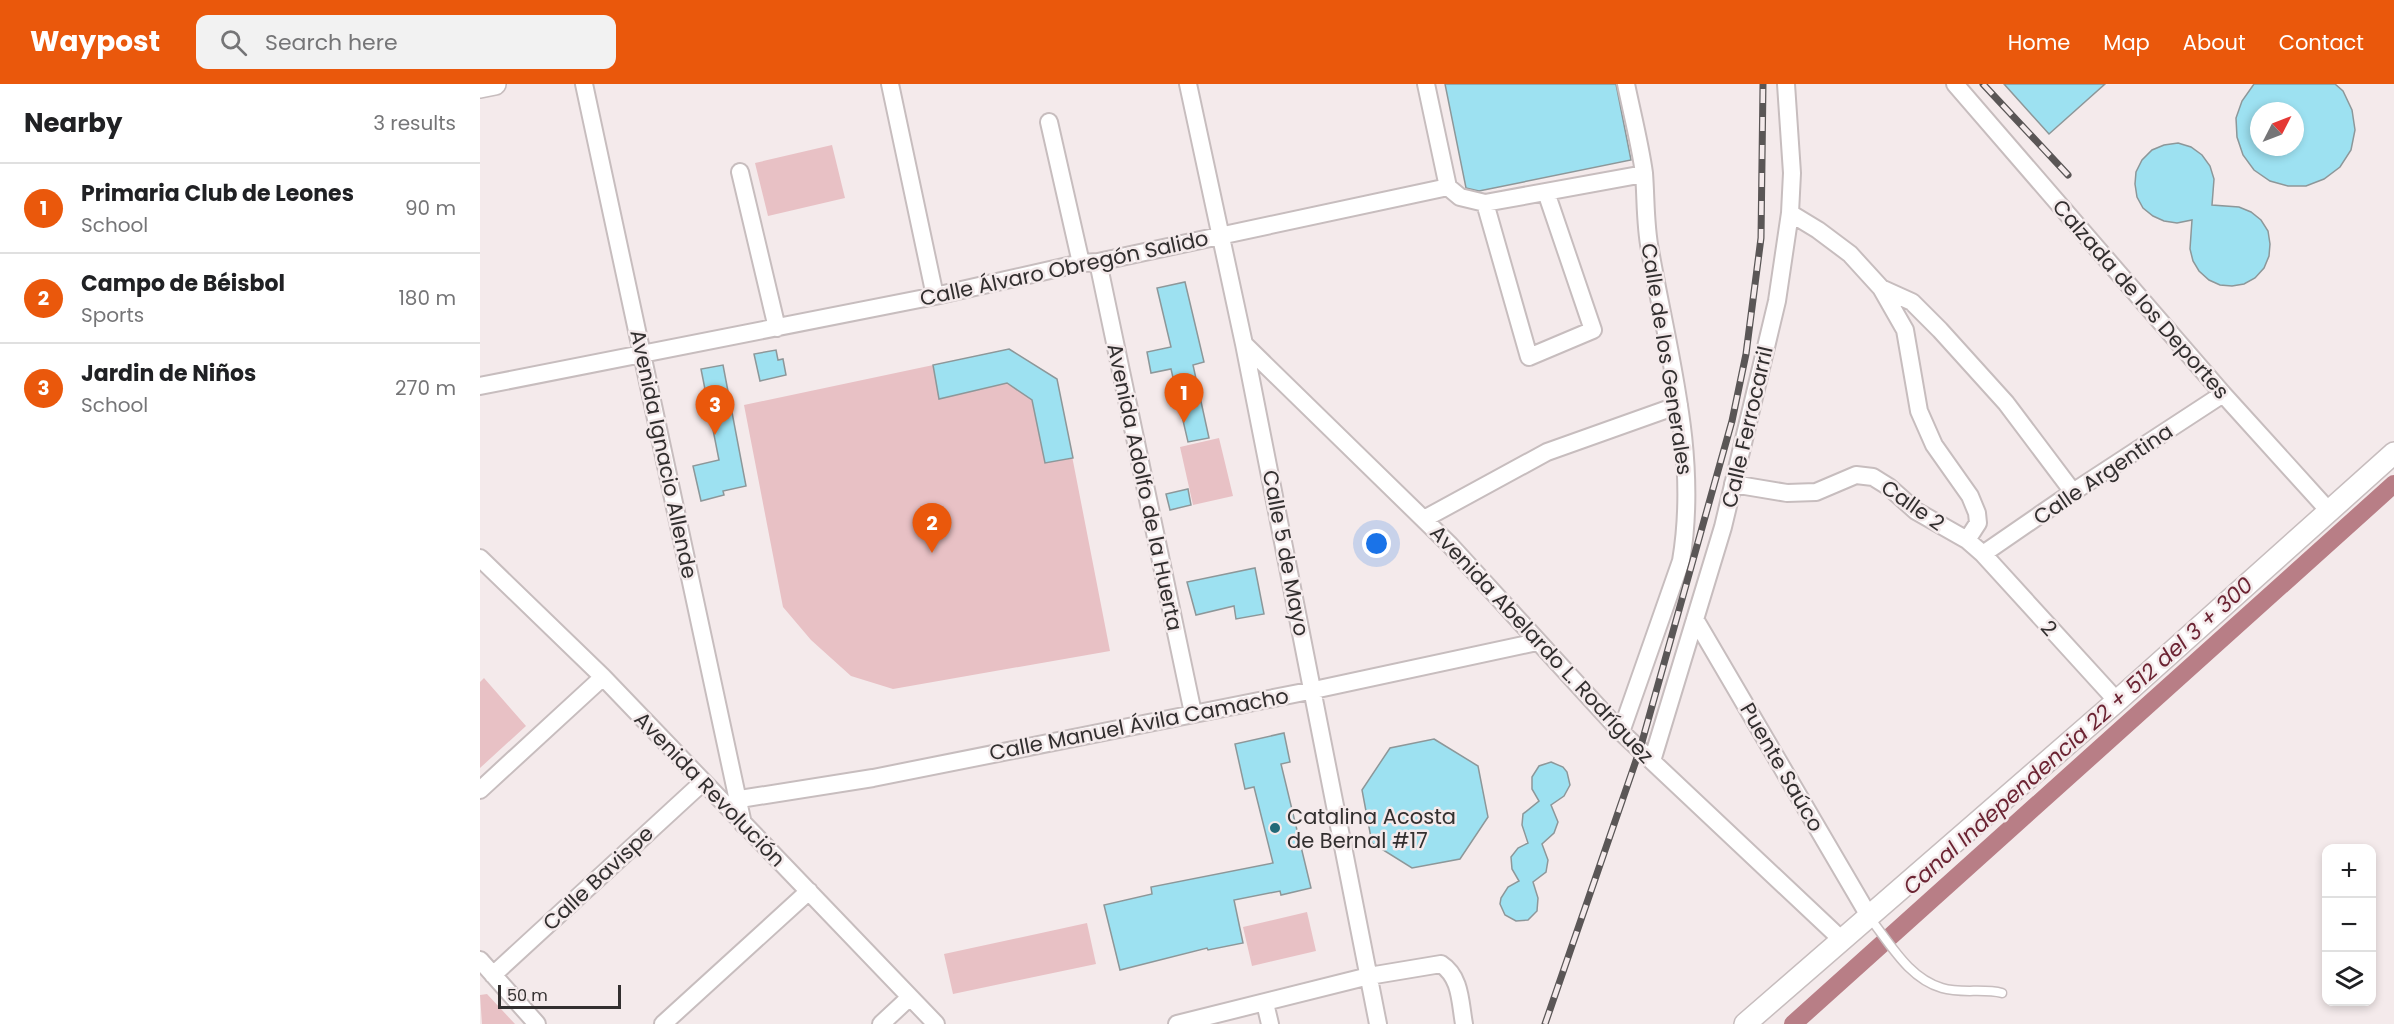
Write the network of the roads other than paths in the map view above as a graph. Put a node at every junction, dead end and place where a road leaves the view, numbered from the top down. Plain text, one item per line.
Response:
1 (495, 84) edge
2 (584, 84) edge
3 (890, 84) edge
4 (1188, 84) edge
5 (1426, 84) edge
6 (1626, 84) edge
7 (1786, 84) edge
8 (1955, 84) edge
9 (480, 87) edge
10 (1048, 122) dead end
11 (740, 172) dead end
12 (1644, 174) junction
13 (1448, 187) junction
14 (1546, 192) junction
15 (1485, 203) junction
16 (1790, 213) junction
17 (1220, 235) junction
18 (1090, 262) junction
19 (1881, 288) junction
20 (935, 296) junction
21 (777, 328) junction
22 (1244, 344) junction
23 (643, 356) junction
24 (480, 386) edge
25 (2223, 394) junction
26 (1679, 405) junction
27 (2394, 453) edge
28 (1733, 484) junction
29 (2073, 492) junction
30 (2329, 511) junction
31 (1424, 519) junction
32 (1966, 540) junction
33 (1983, 554) junction
34 (480, 558) edge
35 (1695, 619) junction
36 (1537, 642) junction
37 (603, 677) junction
38 (1314, 690) junction
39 (2117, 701) junction
40 (1193, 713) junction
41 (1621, 732) junction
42 (1652, 761) junction
43 (703, 782) junction
44 (480, 790) edge
45 (740, 799) junction
46 (743, 824) junction
47 (809, 891) junction
48 (1870, 917) junction
49 (1842, 940) junction
50 (480, 960) edge
51 (494, 975) junction
52 (1369, 976) junction
53 (2002, 993) dead end
54 (910, 997) junction
55 (1265, 1003) junction
56 (537, 1024) edge
57 (663, 1024) edge
58 (881, 1024) edge
59 (936, 1024) edge
60 (1177, 1024) edge
61 (1270, 1024) edge
62 (1378, 1024) edge
63 (1464, 1024) edge
64 (1745, 1024) edge

1 - 9 street
2 - 23 street, Avenida Ignacio Allende
3 - 20 street
4 - 17 street, Calle 5 de Mayo
5 - 13 street
6 - 12 street, Calle de los Generales
7 - 16 street, Calle Ferrocarril
8 - 25 street, Calzada de los Deportes
10 - 18 street, Avenida Adolfo de la Huerta
11 - 21 street
12 - 14 street
12 - 26 street, Calle de los Generales
13 - 15 street
13 - 17 street, Calle Álvaro Obregón Salido
14 - 15 street
14 - 15 street
16 - 19 street
16 - 28 street, Calle Ferrocarril
17 - 18 street, Calle Álvaro Obregón Salido
17 - 22 street, Calle 5 de Mayo
18 - 20 street, Calle Álvaro Obregón Salido
18 - 40 street, Avenida Adolfo de la Huerta
19 - 29 street
19 - 32 street
20 - 21 street, Calle Álvaro Obregón Salido
21 - 23 street, Calle Álvaro Obregón Salido
22 - 31 street, Avenida Abelardo L. Rodríguez
22 - 38 street, Calle 5 de Mayo
23 - 24 street, Calle Álvaro Obregón Salido
23 - 45 street, Avenida Ignacio Allende
25 - 29 street, Calle Argentina
25 - 30 street, Calzada de los Deportes
26 - 31 street
26 - 41 street, Calle de los Generales
27 - 30 street
28 - 32 street, Calle 2
28 - 35 street, Calle Ferrocarril
29 - 33 street, Calle Argentina
30 - 39 street
31 - 36 street, Avenida Abelardo L. Rodríguez
32 - 33 street, Calle 2
33 - 39 street, 2
34 - 37 street, Avenida Revolución
35 - 42 street, Calle Ferrocarril
35 - 48 street, Puente Saúco
36 - 38 street, Calle Manuel Ávila Camacho
36 - 41 street, Avenida Abelardo L. Rodríguez
37 - 43 street, Avenida Revolución
37 - 44 street
38 - 40 street, Calle Manuel Ávila Camacho
38 - 52 street, Calle 5 de Mayo
39 - 48 street
40 - 45 street, Calle Manuel Ávila Camacho
41 - 42 street, Avenida Abelardo L. Rodríguez
42 - 49 street, Avenida Abelardo L. Rodríguez
43 - 46 street, Avenida Revolución
43 - 51 street, Calle Bavispe
45 - 46 street, Avenida Ignacio Allende
46 - 47 street, Avenida Revolución
47 - 54 street, Avenida Revolución
47 - 57 street
48 - 49 street
48 - 53 lane
49 - 64 street
50 - 51 street
51 - 56 street
52 - 55 street
52 - 62 street, Calle 5 de Mayo
52 - 63 street
54 - 58 street
54 - 59 street, Avenida Revolución
55 - 60 street
55 - 61 street

